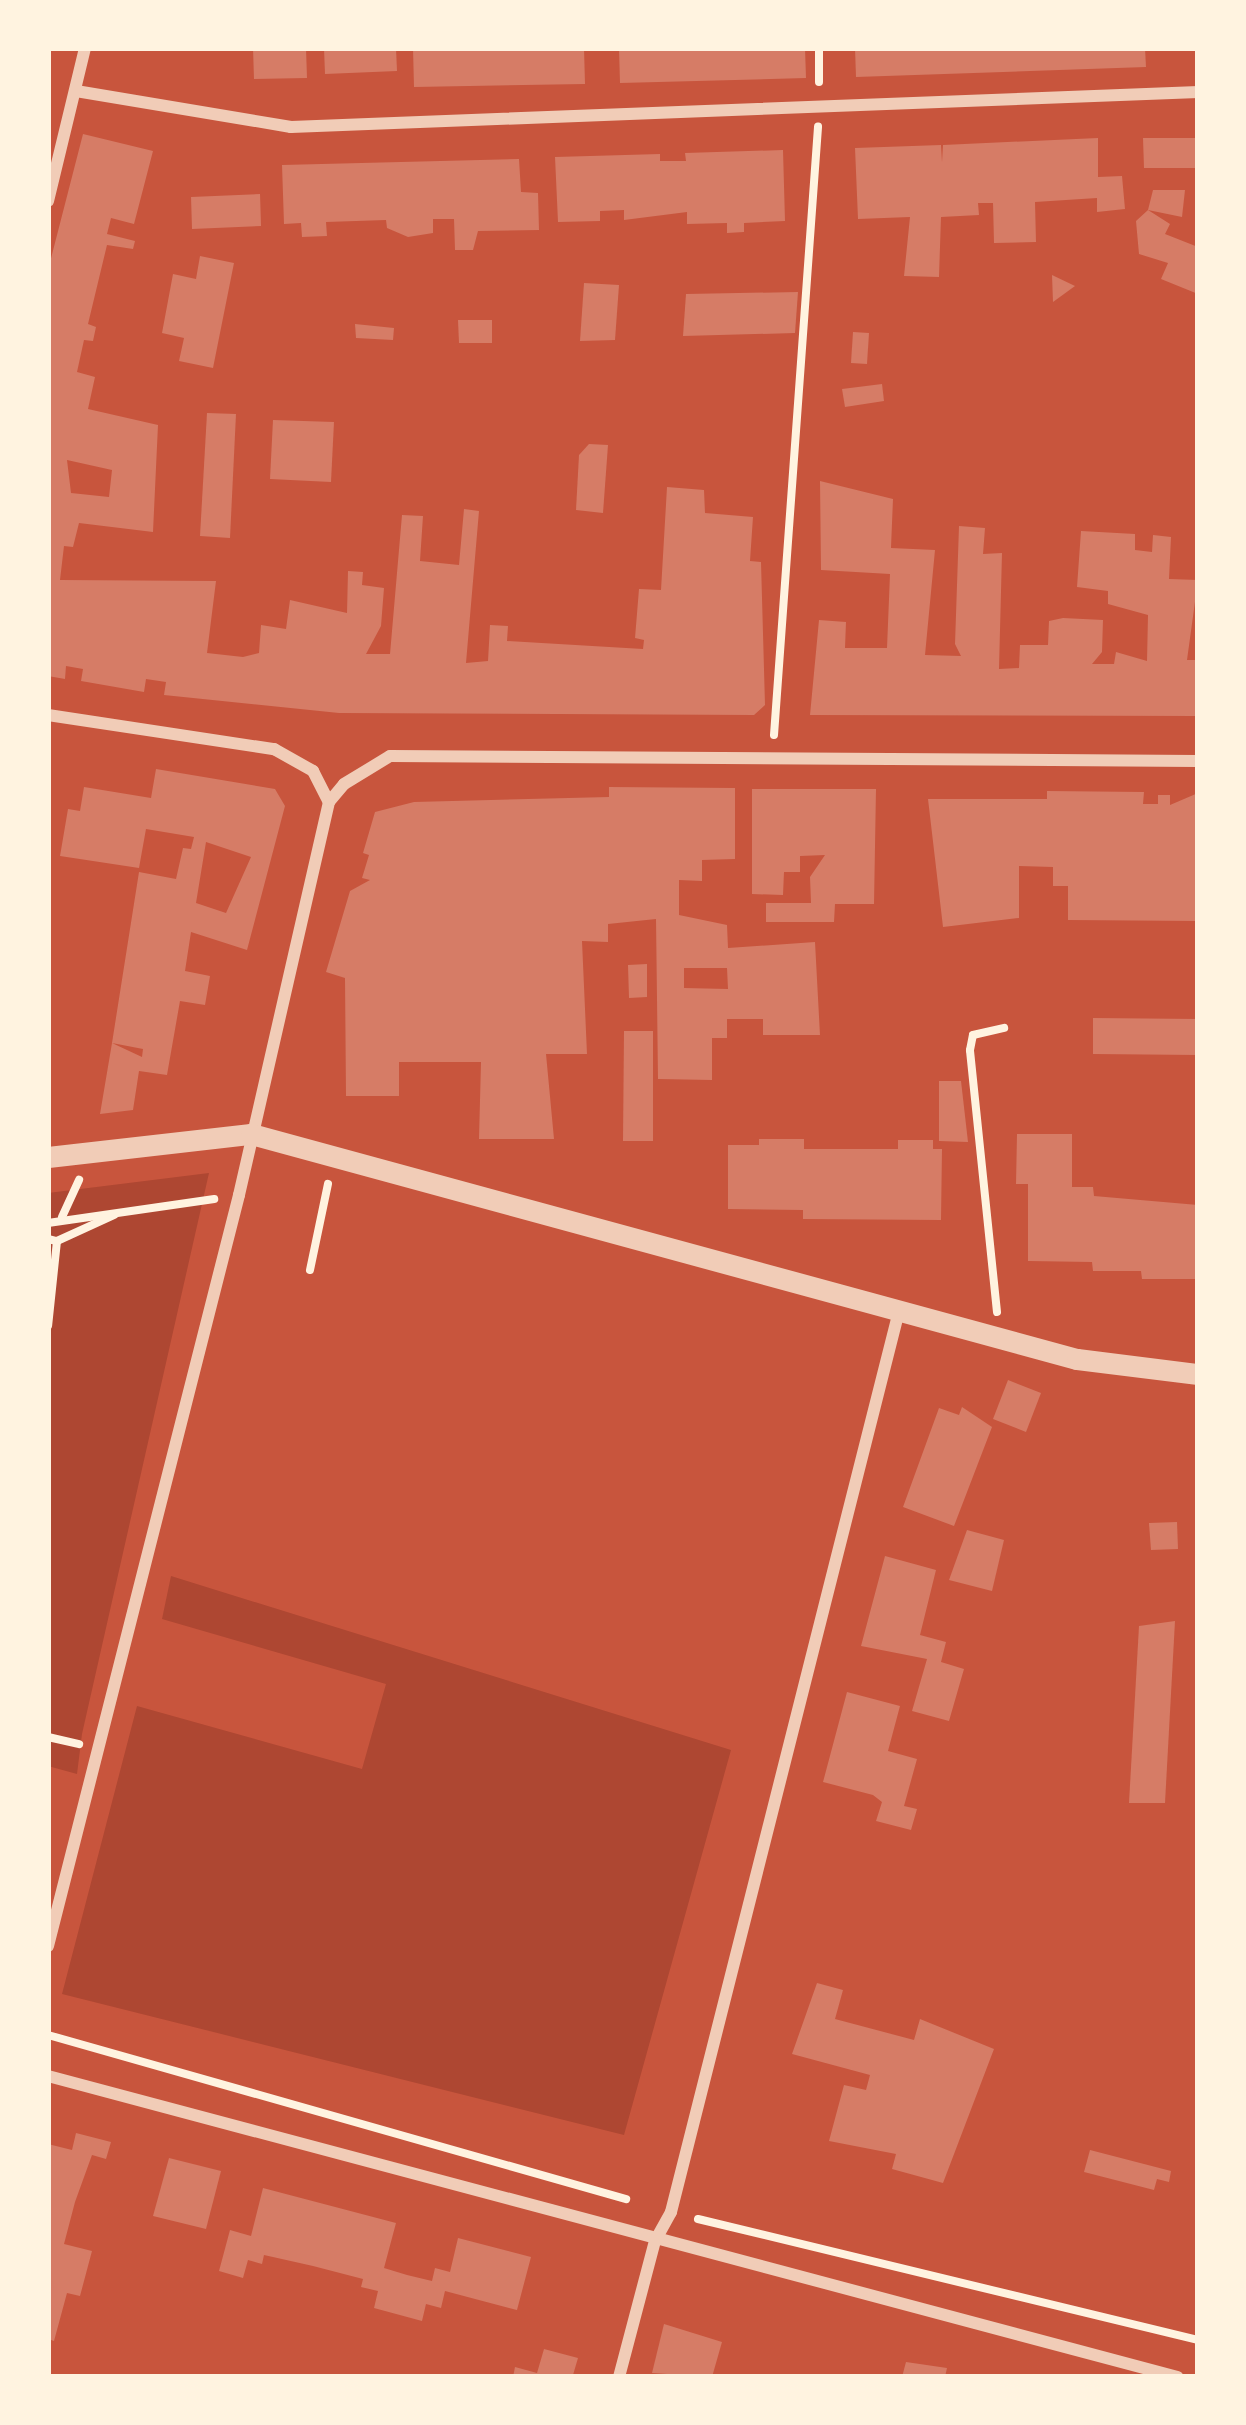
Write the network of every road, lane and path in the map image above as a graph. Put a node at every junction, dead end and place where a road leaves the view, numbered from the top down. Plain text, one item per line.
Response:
1 (85, 48) edge
2 (76, 91) junction
3 (1198, 92) edge
4 (819, 111) junction
5 (48, 201) edge
6 (48, 716) edge
7 (773, 756) junction
8 (1198, 760) edge
9 (329, 802) junction
10 (1004, 1028) dead end
11 (251, 1134) junction
12 (334, 1153) junction
13 (48, 1156) edge
14 (239, 1195) junction
15 (121, 1212) junction
16 (48, 1223) edge
17 (52, 1240) edge
18 (310, 1270) dead end
19 (899, 1311) junction
20 (48, 1326) edge
21 (1000, 1338) junction
22 (1198, 1374) edge
23 (48, 1946) edge
24 (48, 2036) edge
25 (48, 2076) edge
26 (670, 2212) junction
27 (655, 2240) junction
28 (1198, 2340) edge
29 (620, 2377) edge
30 (1178, 2377) edge

1 - 2 street
2 - 4 street
2 - 5 street
3 - 4 street
4 - 7 path
6 - 9 street
7 - 8 street
7 - 9 street
9 - 11 street
10 - 21 path
11 - 12 street
11 - 13 street
11 - 14 street
12 - 18 path
12 - 19 street
14 - 15 path
14 - 23 street
15 - 16 path
15 - 17 path
17 - 20 path
19 - 21 street
19 - 26 street
21 - 22 street
24 - 26 path
25 - 27 street
26 - 27 street
26 - 28 path
27 - 29 street
27 - 30 street

